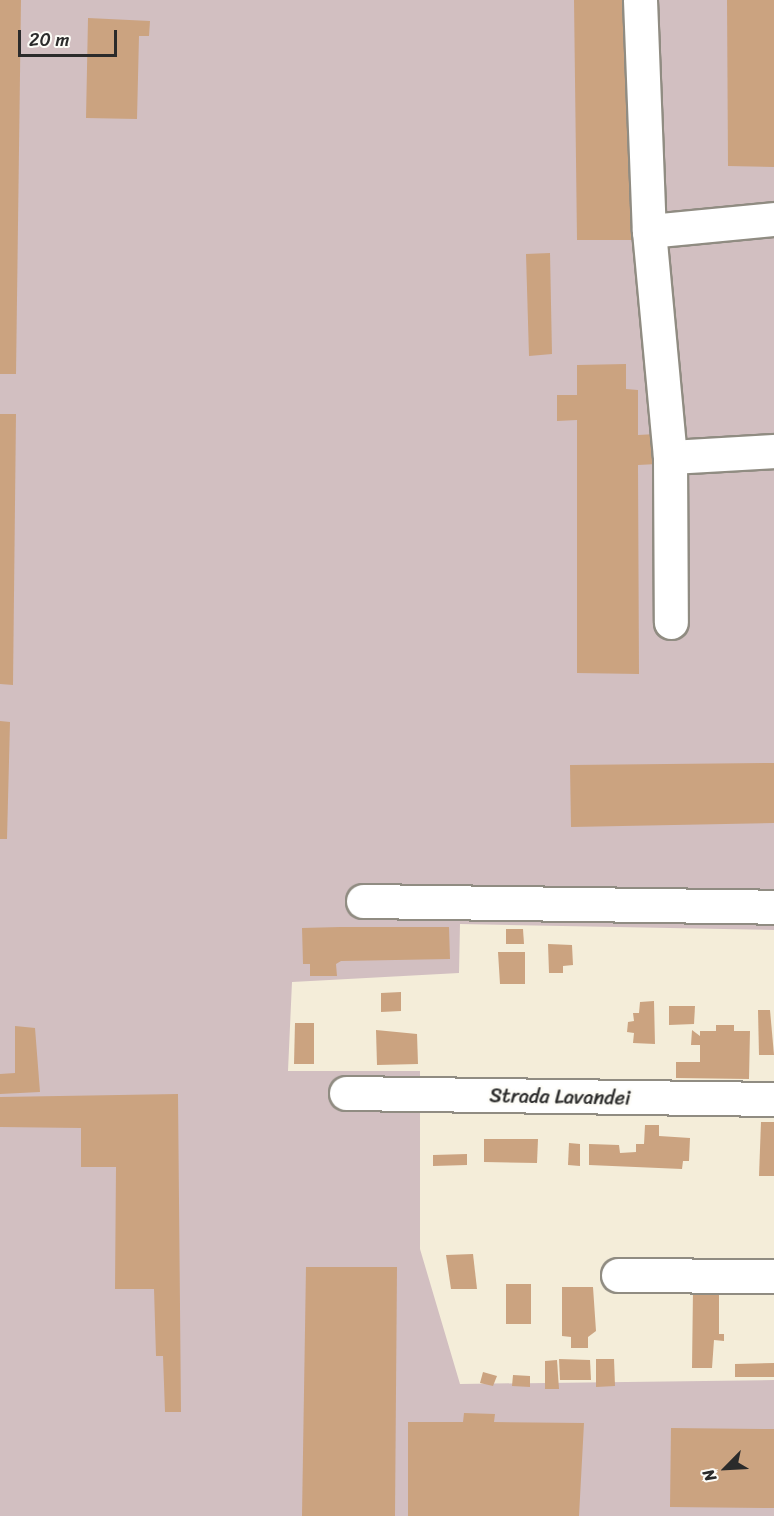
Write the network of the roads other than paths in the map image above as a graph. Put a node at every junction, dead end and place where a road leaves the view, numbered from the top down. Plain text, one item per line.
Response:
1 (640, 0) edge
2 (774, 219) edge
3 (649, 231) junction
4 (774, 451) edge
5 (670, 457) junction
6 (671, 622) dead end
7 (363, 901) dead end
8 (774, 907) edge
9 (346, 1093) dead end
10 (774, 1099) edge
11 (618, 1275) dead end
12 (774, 1276) edge

1 - 3 street
2 - 3 street
3 - 5 street
4 - 5 street
5 - 6 street
7 - 8 street
9 - 10 street, Strada Lavandei
11 - 12 street

